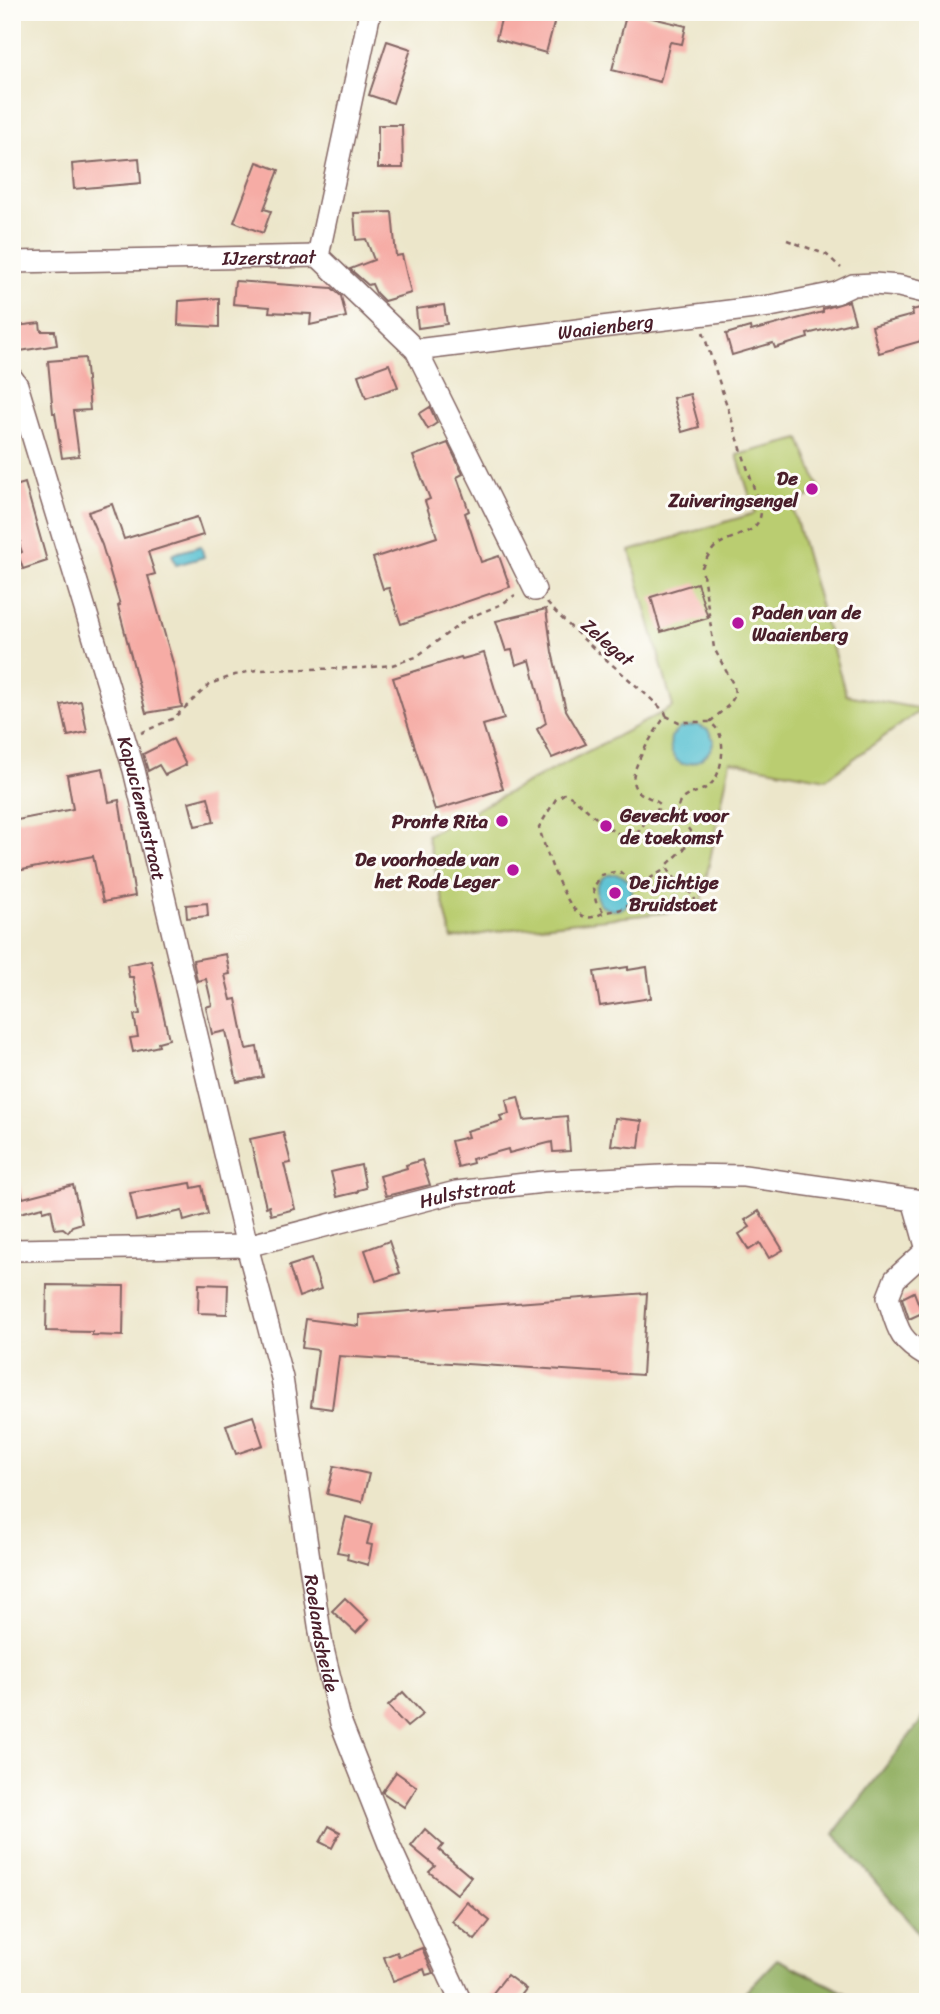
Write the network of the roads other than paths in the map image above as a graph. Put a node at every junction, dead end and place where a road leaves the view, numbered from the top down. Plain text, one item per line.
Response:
1 (370, 12) edge
2 (318, 256) junction
3 (12, 262) edge
4 (928, 293) edge
5 (416, 350) junction
6 (12, 378) edge
7 (535, 590) road end
8 (921, 1201) edge
9 (247, 1246) junction
10 (12, 1250) edge
11 (928, 1357) edge
12 (461, 2002) edge

1 - 2 street, IJzerstraat
2 - 3 street, IJzerstraat
2 - 5 street
4 - 5 street, Waaienberg
5 - 7 street
6 - 9 street, Kapucienenstraat
8 - 9 street, Hulststraat
8 - 11 street
9 - 10 street, Hulststraat
9 - 12 street, Roelandsheide

